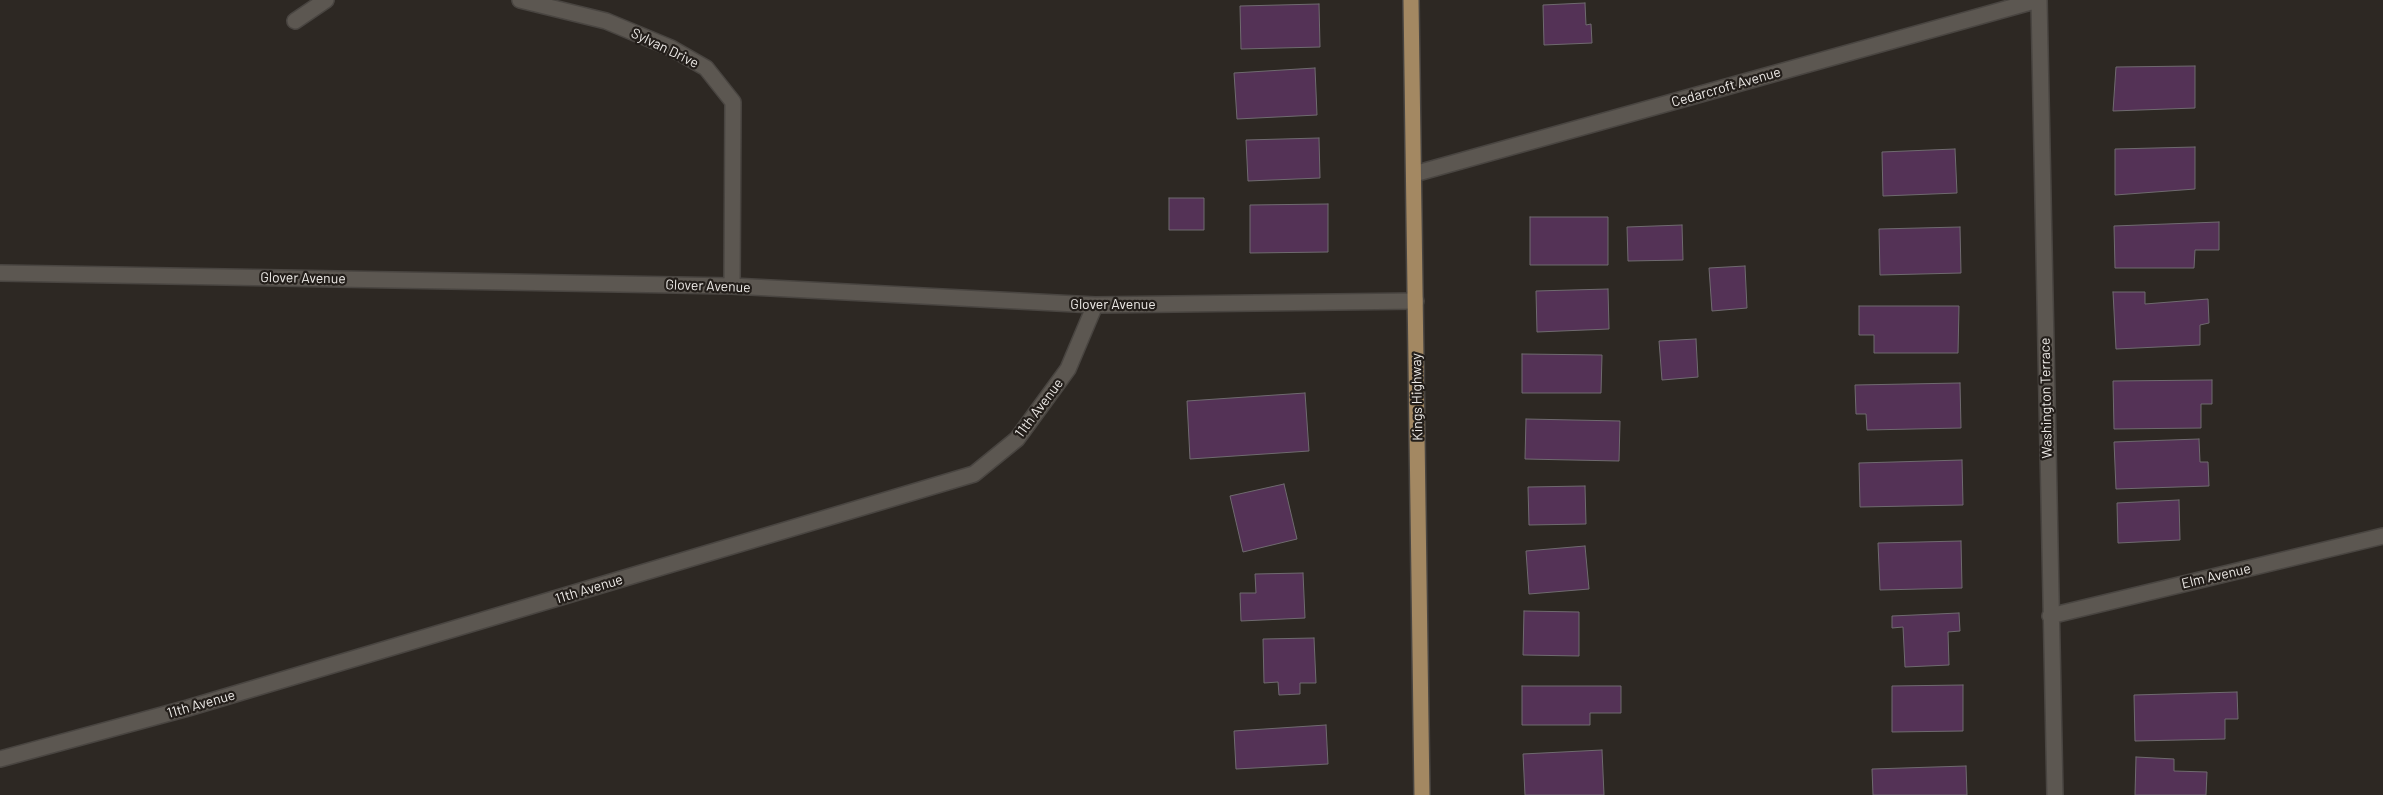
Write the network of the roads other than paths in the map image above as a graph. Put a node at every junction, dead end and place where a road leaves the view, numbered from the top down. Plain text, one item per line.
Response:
1 (326, 0) edge
2 (520, 0) edge
3 (1411, 0) edge
4 (2039, 0) edge
5 (295, 21) dead end
6 (1414, 174) junction
7 (0, 273) edge
8 (732, 286) junction
9 (1416, 301) junction
10 (1095, 305) junction
11 (2383, 536) edge
12 (2050, 616) junction
13 (0, 759) edge
14 (1422, 795) edge
15 (2055, 795) edge

1 - 5 street
2 - 8 street, Sylvan Drive
3 - 6 main road, Kings Highway
4 - 6 street, Cedarcroft Avenue
4 - 12 street, Washington Terrace
6 - 9 main road, Kings Highway
7 - 8 street, Glover Avenue
8 - 10 street, Glover Avenue
9 - 10 street, Glover Avenue
9 - 14 main road, Kings Highway
10 - 13 street, 11th Avenue
11 - 12 street, Elm Avenue
12 - 15 street, Washington Terrace

